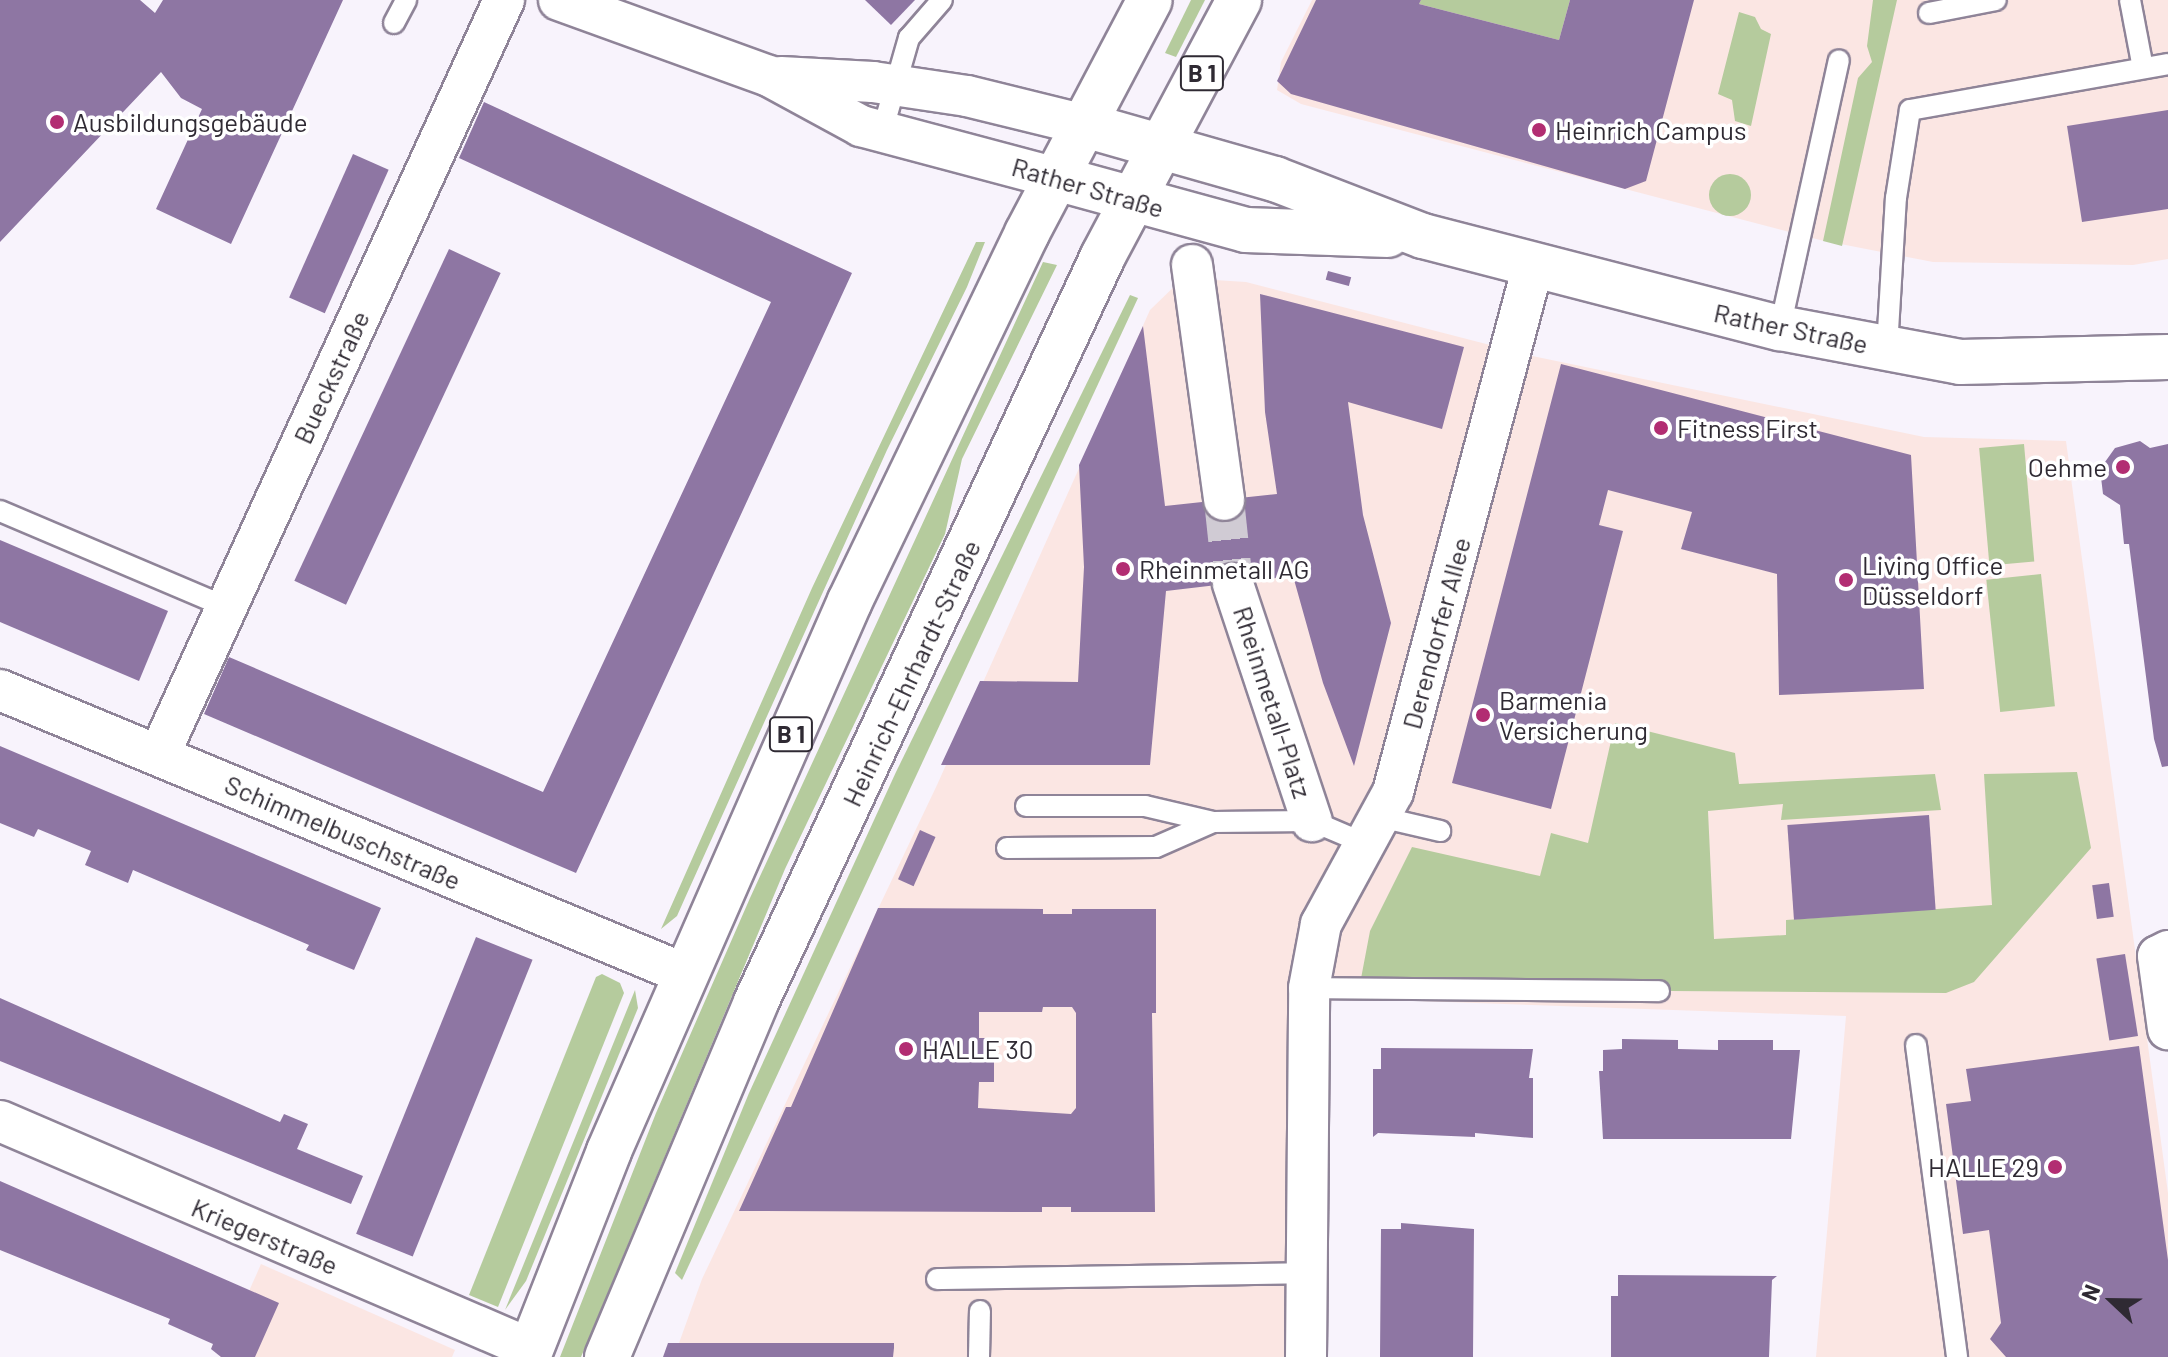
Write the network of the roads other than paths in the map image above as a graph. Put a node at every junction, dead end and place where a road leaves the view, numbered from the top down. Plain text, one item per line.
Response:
1 (406, 0) edge
2 (504, 0) edge
3 (559, 0) edge
4 (942, 0) edge
5 (1150, 0) edge
6 (1239, 0) edge
7 (1996, 0) edge
8 (2130, 0) edge
9 (1929, 13) dead end
10 (394, 23) dead end
11 (1839, 60) dead end
12 (2168, 64) edge
13 (2143, 68) junction
14 (769, 76) junction
15 (892, 87) junction
16 (1085, 125) junction
17 (882, 132) junction
18 (1163, 145) junction
19 (1056, 178) junction
20 (1133, 200) junction
21 (1423, 236) junction
22 (1192, 265) dead end
23 (1533, 266) junction
24 (1780, 328) junction
25 (1887, 348) junction
26 (2168, 357) edge
27 (1224, 500) tunnel mouth
28 (0, 511) edge
29 (1233, 584) tunnel mouth
30 (226, 607) junction
31 (0, 690) edge
32 (159, 755) junction
33 (1026, 806) dead end
34 (1312, 821) junction
35 (1213, 822) junction
36 (1373, 830) junction
37 (1440, 831) dead end
38 (1007, 848) dead end
39 (2168, 951) edge
40 (685, 974) junction
41 (1309, 988) junction
42 (1659, 991) dead end
43 (2168, 1029) edge
44 (1916, 1045) dead end
45 (0, 1121) edge
46 (1307, 1273) junction
47 (937, 1279) dead end
48 (980, 1311) dead end
49 (530, 1353) edge
50 (607, 1357) edge
51 (979, 1357) edge
52 (1306, 1357) edge
53 (1957, 1357) edge

1 - 10 lane
2 - 30 street, Bueckstraße
3 - 14 street, Rather Straße
4 - 15 lane
5 - 16 main road, B 1
6 - 18 main road, Heinrich-Ehrhardt-Straße / B 1
7 - 9 lane
8 - 13 lane
11 - 24 lane
12 - 13 lane
13 - 25 lane
14 - 15 street, Rather Straße
14 - 17 street, Rather Straße
15 - 16 street, Rather Straße
15 - 17 lane
16 - 18 main road, Rather Straße
16 - 19 main road, B 1
17 - 19 street, Rather Straße
18 - 20 main road, Heinrich-Ehrhardt-Straße / B 1
18 - 21 main road, Rather Straße
19 - 20 main road, Rather Straße
19 - 40 main road, B 1
20 - 21 main road, Rather Straße
20 - 50 main road, Heinrich-Ehrhardt-Straße / B 1
21 - 23 main road, Rather Straße
22 - 27 street
23 - 24 main road, Rather Straße
23 - 36 street, Derendorfer Allee
24 - 25 main road, Rather Straße
25 - 26 main road, Rather Straße
28 - 30 lane
29 - 34 street, Rheinmetall-Platz
30 - 32 street, Bueckstraße
31 - 32 street, Schimmelbuschstraße
32 - 40 street, Schimmelbuschstraße
33 - 35 lane
34 - 35 lane
34 - 36 lane
35 - 38 lane
36 - 37 lane
36 - 41 street, Derendorfer Allee
39 - 43 street
40 - 49 main road, B 1
41 - 42 lane
41 - 46 street, Derendorfer Allee
44 - 53 lane
45 - 49 street, Kriegerstraße
46 - 47 lane
46 - 52 street, Derendorfer Allee
48 - 51 lane

